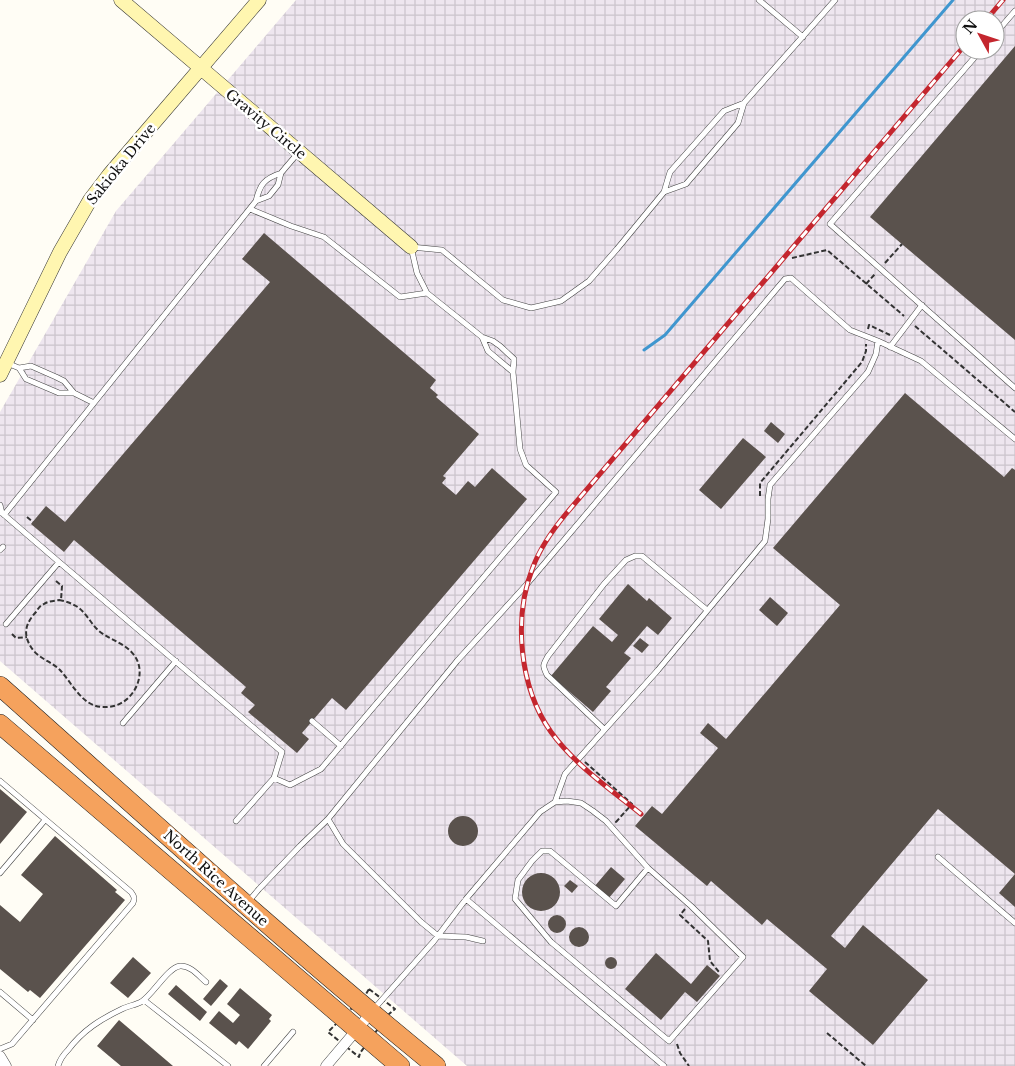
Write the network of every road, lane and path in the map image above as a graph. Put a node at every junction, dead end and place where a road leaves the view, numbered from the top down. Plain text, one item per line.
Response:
1 (121, 0) edge
2 (260, 0) edge
3 (759, 0) edge
4 (836, 0) edge
5 (1015, 11) edge
6 (1005, 22) edge
7 (803, 37) junction
8 (972, 60) edge
9 (201, 68) junction
10 (744, 103) junction
11 (299, 152) junction
12 (281, 173) junction
13 (664, 192) junction
14 (256, 201) junction
15 (250, 209) junction
16 (411, 247) junction
17 (427, 294) junction
18 (922, 306) junction
19 (482, 337) junction
20 (867, 337) junction
21 (896, 339) junction
22 (878, 341) junction
23 (890, 347) junction
24 (8, 368) edge
25 (513, 372) junction
26 (1015, 388) edge
27 (74, 393) junction
28 (94, 403) junction
29 (1015, 439) edge
30 (760, 501) dead end
31 (0, 505) edge
32 (2, 514) edge
33 (28, 517) dead end
34 (33, 522) dead end
35 (58, 562) junction
36 (56, 581) dead end
37 (61, 600) junction
38 (32, 610) dead end
39 (707, 610) junction
40 (35, 612) junction
41 (6, 624) dead end
42 (12, 634) dead end
43 (27, 637) junction
44 (176, 661) junction
45 (0, 686) edge
46 (312, 721) dead end
47 (0, 724) edge
48 (123, 724) dead end
49 (604, 729) junction
50 (341, 746) junction
51 (579, 757) junction
52 (274, 778) junction
53 (0, 781) edge
54 (555, 802) junction
55 (328, 819) junction
56 (45, 820) junction
57 (236, 821) dead end
58 (623, 829) dead end
59 (938, 858) dead end
60 (648, 868) junction
61 (0, 873) edge
62 (466, 899) junction
63 (689, 904) junction
64 (246, 905) junction
65 (1015, 923) edge
66 (438, 936) junction
67 (483, 940) dead end
68 (727, 976) junction
69 (206, 982) dead end
70 (0, 992) edge
71 (144, 1000) junction
72 (371, 1013) junction
73 (33, 1020) junction
74 (357, 1029) junction
75 (293, 1032) dead end
76 (827, 1033) dead end
77 (676, 1040) dead end
78 (0, 1050) edge
79 (0, 1056) edge
80 (6, 1066) edge
81 (58, 1066) edge
82 (228, 1066) edge
83 (264, 1066) edge
84 (326, 1066) edge
85 (400, 1066) edge
86 (436, 1066) edge
87 (664, 1066) edge
88 (689, 1066) edge
89 (866, 1066) edge

1 - 9 street, Gravity Circle
2 - 9 street, Sakioka Drive
3 - 7 lane
4 - 7 lane
5 - 6 lane
7 - 10 lane
8 - 18 lane
9 - 11 street, Gravity Circle
9 - 24 street, Sakioka Drive
10 - 13 lane
10 - 13 lane
11 - 12 lane
11 - 16 street, Gravity Circle
12 - 14 lane
12 - 14 lane
13 - 16 lane
14 - 15 lane
15 - 17 lane
15 - 28 lane
16 - 17 lane
17 - 19 lane
18 - 21 lane
18 - 26 lane
19 - 25 lane
19 - 25 lane
20 - 21 path
20 - 22 lane
20 - 30 path
20 - 55 lane
21 - 23 lane
22 - 23 lane
22 - 39 lane
23 - 29 lane
24 - 27 lane
24 - 27 lane
25 - 50 lane
27 - 28 lane
28 - 32 lane
31 - 32 lane
32 - 35 lane
33 - 34 path
35 - 41 lane
35 - 44 lane
36 - 37 path
37 - 40 path
37 - 43 path
38 - 40 path
39 - 49 lane
39 - 49 lane
40 - 43 path
42 - 43 path
44 - 48 lane
44 - 52 lane
45 - 64 highway, North Rice Avenue
46 - 50 lane
47 - 74 highway, North Rice Avenue
49 - 51 lane
50 - 52 lane
51 - 54 lane
51 - 58 path
52 - 57 lane
53 - 56 lane
54 - 60 lane
54 - 62 lane
55 - 64 lane
55 - 66 lane
56 - 61 lane
56 - 73 lane
59 - 65 lane
60 - 63 lane
60 - 68 lane
62 - 66 lane
62 - 87 lane
63 - 68 path
63 - 68 lane
64 - 72 highway, North Rice Avenue
66 - 67 lane
66 - 72 lane
69 - 71 lane
70 - 73 lane
71 - 81 lane
71 - 82 lane
72 - 74 street
72 - 86 highway, North Rice Avenue
73 - 78 lane
74 - 84 street
74 - 85 highway, North Rice Avenue
75 - 83 lane
76 - 89 path
77 - 88 path
79 - 80 street

